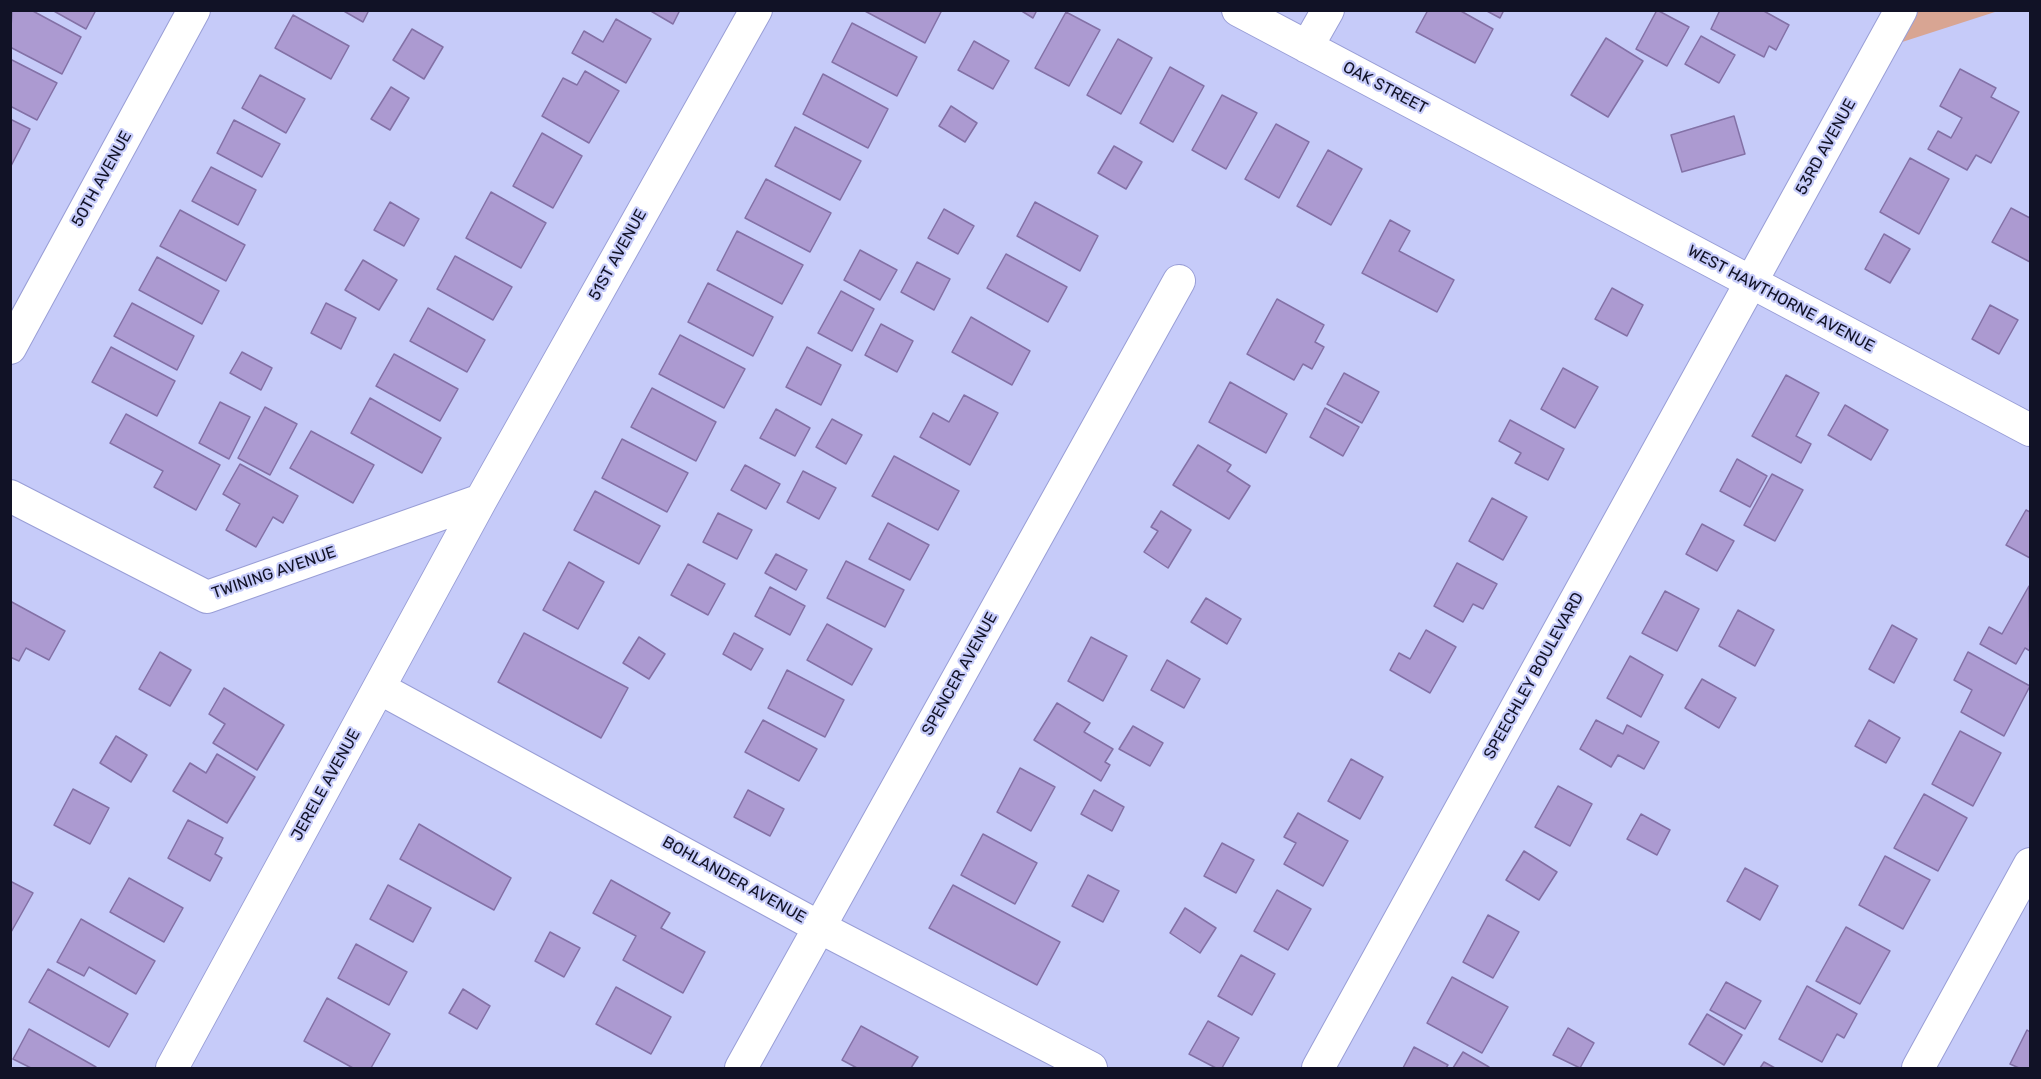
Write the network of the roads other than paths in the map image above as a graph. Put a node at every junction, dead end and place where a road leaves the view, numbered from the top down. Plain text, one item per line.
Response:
1 (194, 10) edge
2 (756, 10) edge
3 (1238, 10) edge
4 (1328, 10) edge
5 (1901, 10) edge
6 (1307, 47) junction
7 (1533, 166) joint
8 (1179, 280) dead end
9 (1751, 284) junction
10 (10, 348) edge
11 (2031, 430) edge
12 (10, 496) edge
13 (481, 500) junction
14 (379, 688) junction
15 (2031, 864) edge
16 (819, 927) junction
17 (172, 1068) edge
18 (741, 1068) edge
19 (1091, 1068) edge
20 (1317, 1068) edge
21 (1918, 1068) edge

1 - 10 street, 50TH AVENUE
2 - 13 street, 51ST AVENUE
3 - 6 street, OAK STREET
4 - 6 street
5 - 9 street, 53RD AVENUE
6 - 7 street, OAK STREET
7 - 9 street, WEST HAWTHORNE AVENUE
8 - 16 street, SPENCER AVENUE
9 - 11 street, WEST HAWTHORNE AVENUE
9 - 20 street, SPEECHLEY BOULEVARD
12 - 13 street, TWINING AVENUE
13 - 14 street, JERELE AVENUE
14 - 16 street, BOHLANDER AVENUE
14 - 17 street, JERELE AVENUE
15 - 21 street
16 - 18 street, SPENCER AVENUE
16 - 19 street, BOHLANDER AVENUE

